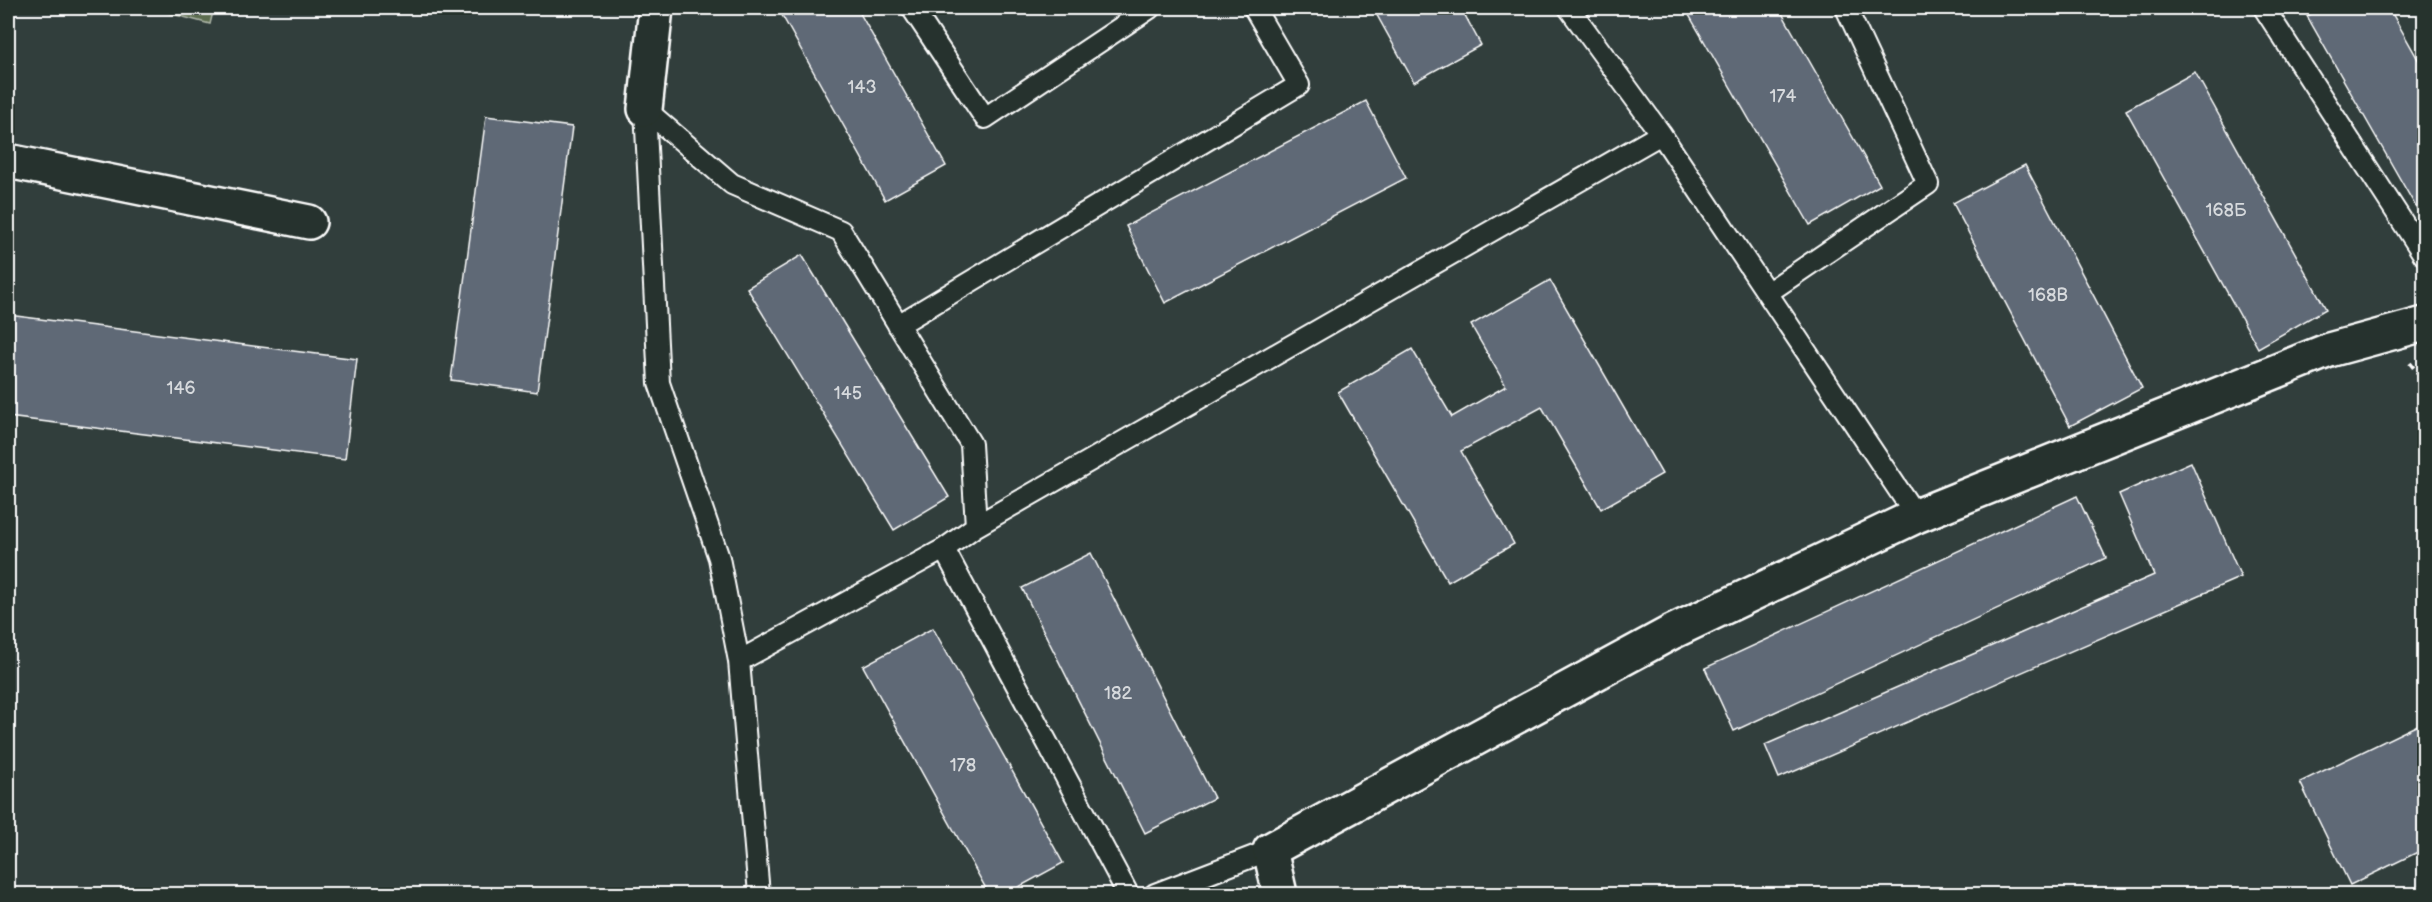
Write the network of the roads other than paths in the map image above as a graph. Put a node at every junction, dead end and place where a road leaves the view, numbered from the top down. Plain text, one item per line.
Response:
1 (656, 8) edge
2 (912, 8) edge
3 (1150, 8) edge
4 (1254, 8) edge
5 (1569, 8) edge
6 (1846, 8) edge
7 (2264, 8) edge
8 (645, 109) junction
9 (1661, 134) junction
10 (8, 161) edge
11 (309, 222) dead end
12 (2424, 255) edge
13 (1767, 293) junction
14 (2424, 324) edge
15 (898, 325) junction
16 (1916, 516) junction
17 (975, 526) junction
18 (944, 549) junction
19 (740, 661) junction
20 (1270, 850) junction
21 (759, 894) edge
22 (1128, 894) edge
23 (1155, 894) edge
24 (1280, 894) edge

1 - 8 street
2 - 3 lane
4 - 15 lane
5 - 9 lane
6 - 13 lane
7 - 12 lane
8 - 15 lane
8 - 19 lane
9 - 13 lane
9 - 17 lane
10 - 11 street
13 - 16 lane
14 - 16 street
15 - 17 lane
16 - 20 street
17 - 18 lane
18 - 19 lane
18 - 22 lane
19 - 21 lane
20 - 23 lane
20 - 24 street

